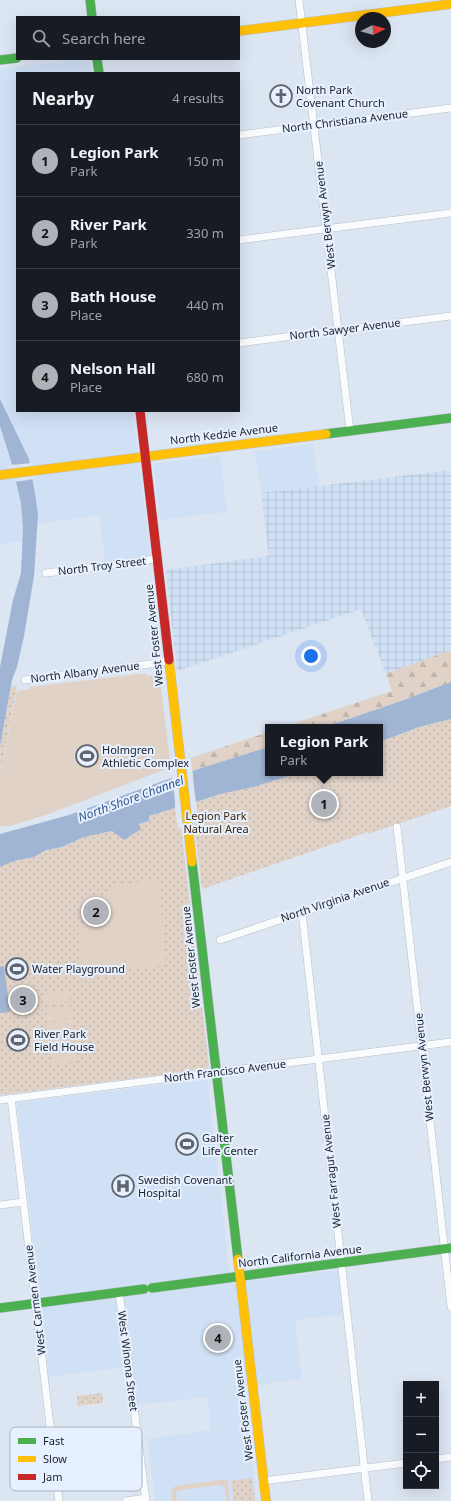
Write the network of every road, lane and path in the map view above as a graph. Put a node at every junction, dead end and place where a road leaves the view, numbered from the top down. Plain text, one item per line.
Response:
1 (90, 0) edge
2 (299, 0) edge
3 (451, 4) edge
4 (92, 16) edge
5 (302, 23) junction
6 (240, 30) edge
7 (16, 58) edge
8 (0, 60) edge
9 (97, 60) edge
10 (99, 72) edge
11 (451, 108) edge
12 (314, 125) junction
13 (240, 134) edge
14 (451, 213) edge
15 (326, 228) junction
16 (240, 240) edge
17 (451, 316) edge
18 (338, 330) junction
19 (240, 342) edge
20 (140, 412) edge
21 (451, 418) edge
22 (350, 431) junction
23 (145, 456) junction
24 (0, 475) edge
25 (158, 559) junction
26 (46, 573) dead end
27 (169, 660) junction
28 (25, 680) dead end
29 (397, 827) dead end
30 (451, 862) edge
31 (402, 877) junction
32 (302, 912) junction
33 (220, 940) dead end
34 (451, 1042) edge
35 (421, 1045) junction
36 (318, 1059) junction
37 (216, 1072) junction
38 (11, 1098) junction
39 (0, 1100) edge
40 (23, 1202) junction
41 (0, 1204) edge
42 (448, 1249) edge
43 (341, 1262) junction
44 (240, 1276) junction
45 (119, 1292) junction
46 (36, 1303) junction
47 (451, 1307) edge
48 (0, 1308) edge
49 (50, 1427) edge
50 (137, 1427) edge
51 (451, 1457) edge
52 (439, 1459) edge
53 (403, 1462) edge
54 (365, 1468) junction
55 (142, 1469) edge
56 (263, 1481) junction
57 (58, 1491) edge
58 (146, 1500) edge
59 (59, 1501) edge
60 (126, 1501) edge
61 (266, 1501) edge
62 (368, 1501) edge

1 - 4 main road
2 - 5 street, West Berwyn Avenue
3 - 5 main road
5 - 6 main road
5 - 12 street, West Berwyn Avenue
7 - 8 main road
9 - 10 main road
11 - 12 street, North Christiana Avenue
12 - 13 street, North Christiana Avenue
12 - 15 street, West Berwyn Avenue
14 - 15 street
15 - 16 street
15 - 18 street, West Berwyn Avenue
17 - 18 street, North Sawyer Avenue
18 - 19 street, North Sawyer Avenue
18 - 22 street, West Berwyn Avenue
20 - 23 main road, West Foster Avenue
21 - 22 main road, North Kedzie Avenue
22 - 23 main road, North Kedzie Avenue
23 - 24 main road, North Kedzie Avenue
23 - 25 main road, West Foster Avenue
25 - 26 street, North Troy Street
25 - 27 main road, West Foster Avenue
27 - 28 street, North Albany Avenue
27 - 37 main road, West Foster Avenue
29 - 31 street, West Berwyn Avenue
30 - 31 street, North Virginia Avenue
31 - 32 street, North Virginia Avenue
31 - 35 street, West Berwyn Avenue
32 - 33 street, North Virginia Avenue
32 - 36 street, West Farragut Avenue
34 - 35 street, North Francisco Avenue
35 - 36 street, North Francisco Avenue
35 - 42 street, West Berwyn Avenue
36 - 37 street, North Francisco Avenue
36 - 43 street, West Farragut Avenue
37 - 38 street, North Francisco Avenue
37 - 44 main road, West Foster Avenue
38 - 39 street, North Francisco Avenue
38 - 40 street, West Carmen Avenue
40 - 41 street
40 - 46 street, West Carmen Avenue
42 - 43 main road, North California Avenue
42 - 47 street, West Berwyn Avenue
43 - 44 main road, North California Avenue
43 - 54 street, West Farragut Avenue
44 - 45 main road, North California Avenue
44 - 56 main road, West Foster Avenue
45 - 46 main road, North California Avenue
45 - 50 street, West Winona Street
46 - 48 main road, North California Avenue
46 - 49 street, West Carmen Avenue
51 - 52 street
53 - 54 street
54 - 56 street
54 - 62 street, West Farragut Avenue
55 - 58 street, West Winona Street
56 - 61 main road, West Foster Avenue
57 - 59 street, West Carmen Avenue
58 - 60 street

